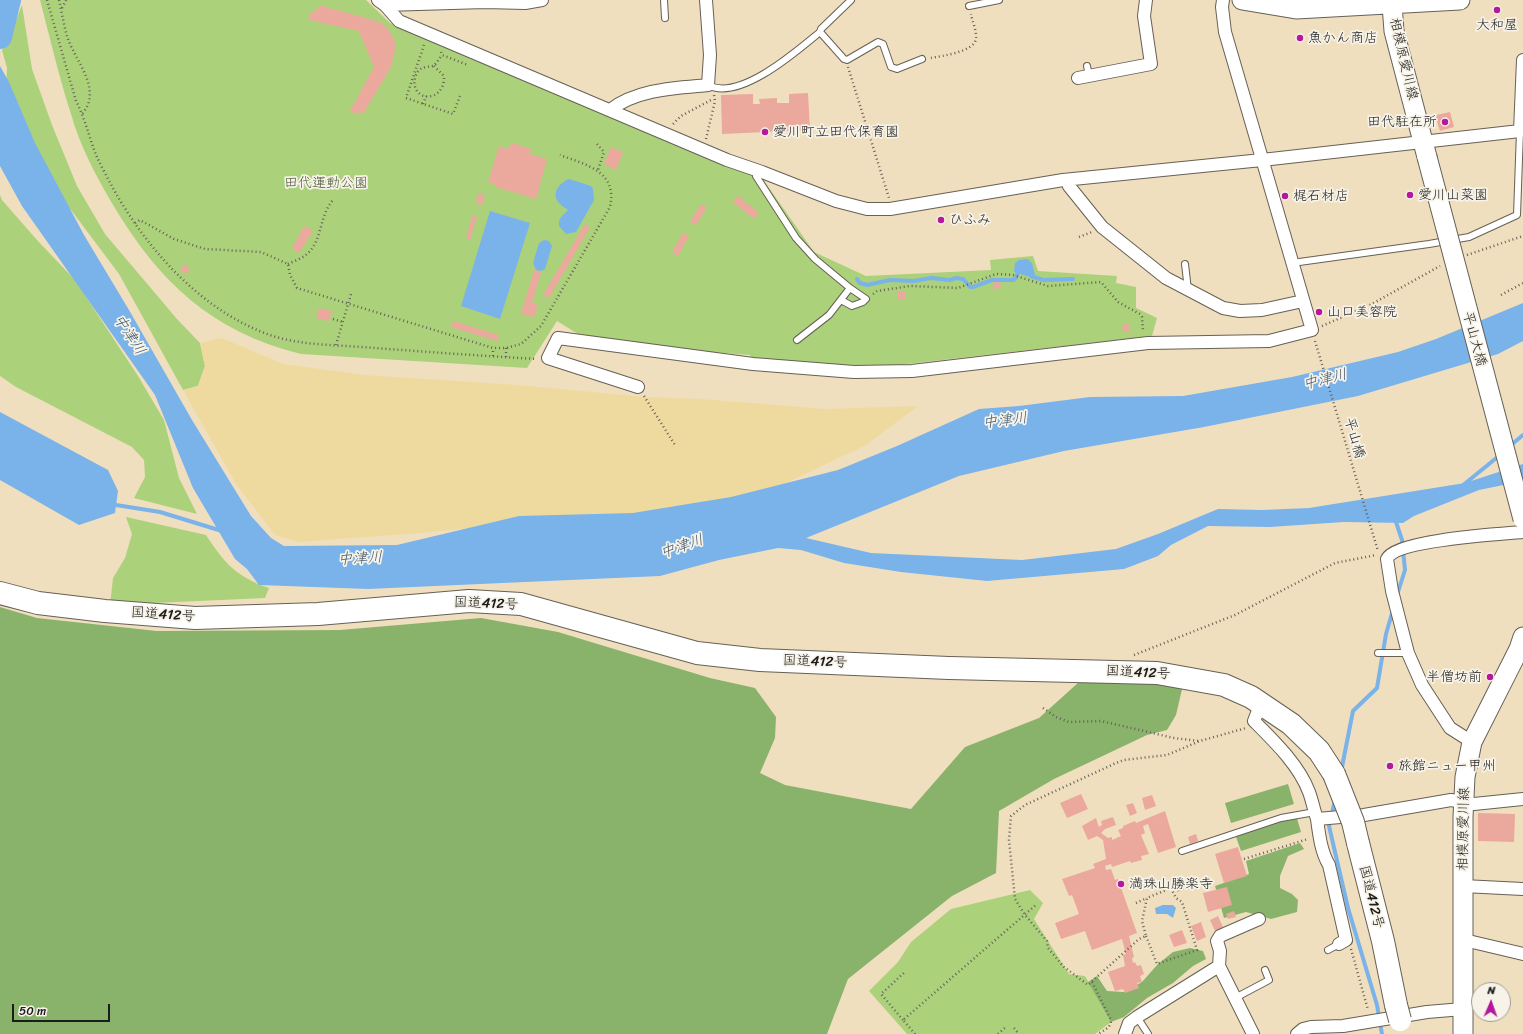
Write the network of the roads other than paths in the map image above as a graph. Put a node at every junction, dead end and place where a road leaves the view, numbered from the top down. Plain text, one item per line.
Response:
1 (542, 0) edge
2 (664, 0) edge
3 (706, 0) edge
4 (851, 0) edge
5 (999, 0) edge
6 (1146, 0) edge
7 (1223, 0) edge
8 (1460, 0) edge
9 (1251, 1) edge
10 (382, 2) edge
11 (1392, 4) junction
12 (969, 6) road end
13 (665, 18) dead end
14 (820, 32) junction
15 (922, 59) road end
16 (1523, 61) edge
17 (1085, 73) dead end
18 (711, 87) junction
19 (610, 110) junction
20 (1520, 131) junction
21 (1425, 150) junction
22 (1262, 160) junction
23 (756, 171) junction
24 (1067, 180) junction
25 (1292, 263) junction
26 (1185, 264) dead end
27 (850, 288) junction
28 (1188, 290) junction
29 (841, 300) junction
30 (1303, 301) junction
31 (797, 340) dead end
32 (638, 387) road end
33 (1523, 519) edge
34 (1523, 532) edge
35 (0, 593) edge
36 (1523, 637) edge
37 (1378, 653) dead end
38 (1408, 654) junction
39 (1258, 712) junction
40 (1472, 742) junction
41 (1523, 799) edge
42 (1463, 802) junction
43 (1318, 816) junction
44 (1182, 851) dead end
45 (1463, 886) junction
46 (1523, 888) edge
47 (1259, 919) dead end
48 (1464, 940) junction
49 (1343, 942) joint
50 (1328, 950) dead end
51 (1523, 954) edge
52 (1219, 966) junction
53 (1265, 970) dead end
54 (1235, 998) junction
55 (1463, 1009) junction
56 (1137, 1017) junction
57 (1397, 1020) edge
58 (1125, 1034) edge
59 (1148, 1034) edge
60 (1253, 1034) edge
61 (1297, 1034) edge
62 (1463, 1034) edge

1 - 10 street
2 - 13 lane
3 - 18 street
4 - 14 lane
5 - 12 lane
6 - 17 street
7 - 22 street
8 - 11 main road, 相模原愛川線
9 - 11 main road
10 - 19 street
11 - 21 main road, 相模原愛川線
14 - 15 lane
14 - 18 lane
16 - 20 street
18 - 19 street
19 - 23 street
20 - 21 street
20 - 25 lane
21 - 22 street
21 - 33 main road, 平山大橋, bridge
22 - 24 street
22 - 25 street
23 - 24 street
23 - 27 lane
24 - 28 street
25 - 30 street
26 - 28 lane
27 - 29 lane
27 - 29 lane
28 - 30 street
29 - 31 lane
30 - 32 street
34 - 38 street
35 - 39 highway, 国道412号
36 - 40 main road, 相模原愛川線
37 - 38 lane
38 - 40 street
39 - 43 street
39 - 57 highway, 国道412号, bridge
40 - 42 main road, 相模原愛川線
41 - 42 street
42 - 43 street
42 - 45 main road, 相模原愛川線
43 - 44 lane
43 - 49 street
45 - 46 street
45 - 48 main road, 相模原愛川線
47 - 52 street
48 - 51 street
48 - 55 main road, 相模原愛川線
49 - 50 lane
52 - 54 street
52 - 56 street
53 - 54 lane
54 - 60 street
55 - 57 street
55 - 62 main road, 相模原愛川線
56 - 58 street
56 - 59 lane
57 - 61 street

